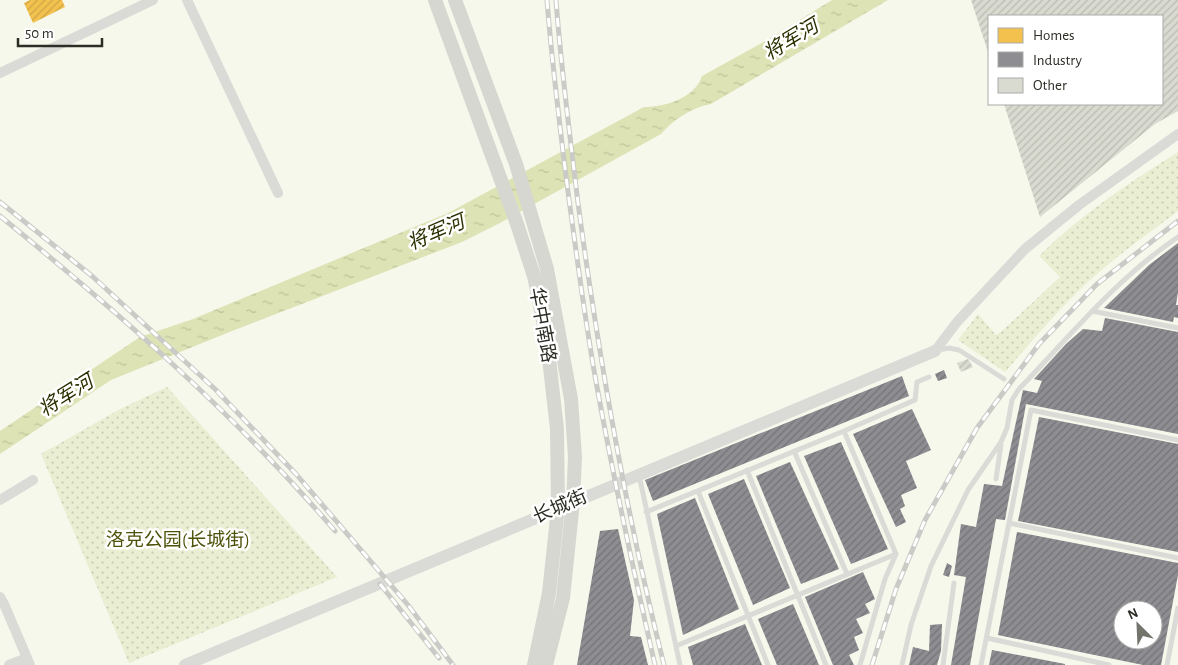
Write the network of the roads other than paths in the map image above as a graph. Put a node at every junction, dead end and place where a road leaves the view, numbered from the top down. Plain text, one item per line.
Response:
1 (153, 0) edge
2 (187, 0) edge
3 (436, 0) edge
4 (456, 0) edge
5 (0, 73) edge
6 (1178, 134) edge
7 (278, 193) dead end
8 (1178, 237) edge
9 (1092, 311) junction
10 (1178, 328) edge
11 (935, 351) junction
12 (928, 377) dead end
13 (1004, 379) dead end
14 (844, 431) junction
15 (1178, 440) edge
16 (1001, 442) junction
17 (794, 451) junction
18 (747, 470) junction
19 (638, 475) junction
20 (996, 478) dead end
21 (32, 480) dead end
22 (698, 491) junction
23 (0, 500) edge
24 (573, 502) junction
25 (558, 508) junction
26 (646, 512) junction
27 (1010, 523) junction
28 (896, 554) junction
29 (1178, 558) edge
30 (848, 574) junction
31 (954, 583) dead end
32 (798, 595) junction
33 (0, 598) edge
34 (1178, 608) edge
35 (748, 616) junction
36 (986, 638) junction
37 (676, 646) junction
38 (29, 661) edge
39 (9, 665) edge
40 (185, 665) edge
41 (534, 665) edge
42 (546, 665) edge
43 (680, 665) edge
44 (768, 665) edge
45 (826, 665) edge
46 (860, 665) edge
47 (902, 665) edge
48 (943, 665) edge
49 (981, 665) edge
50 (1109, 665) edge
51 (1167, 665) edge

1 - 5 street
2 - 7 street
3 - 25 main road, 华中南路
4 - 24 main road, 华中南路
6 - 11 street
8 - 9 lane
9 - 10 lane
9 - 16 lane
11 - 13 lane
11 - 19 street, 长城街
12 - 14 lane
14 - 17 lane
14 - 28 lane
15 - 27 lane
16 - 20 lane
16 - 47 lane
17 - 18 lane
17 - 30 lane
18 - 22 lane
18 - 32 lane
19 - 24 street, 长城街
19 - 26 lane
21 - 23 street
22 - 26 lane
22 - 35 lane
24 - 25 street, 长城街
24 - 42 main road, 华中南路
25 - 40 street, 长城街
25 - 41 main road, 华中南路
26 - 37 lane
27 - 29 lane
27 - 36 lane
28 - 30 lane
28 - 46 lane
30 - 32 lane
31 - 48 lane
32 - 35 lane
32 - 45 lane
33 - 38 street
34 - 51 lane
35 - 37 lane
35 - 44 lane
36 - 49 lane
36 - 50 lane
37 - 43 lane
38 - 39 street

